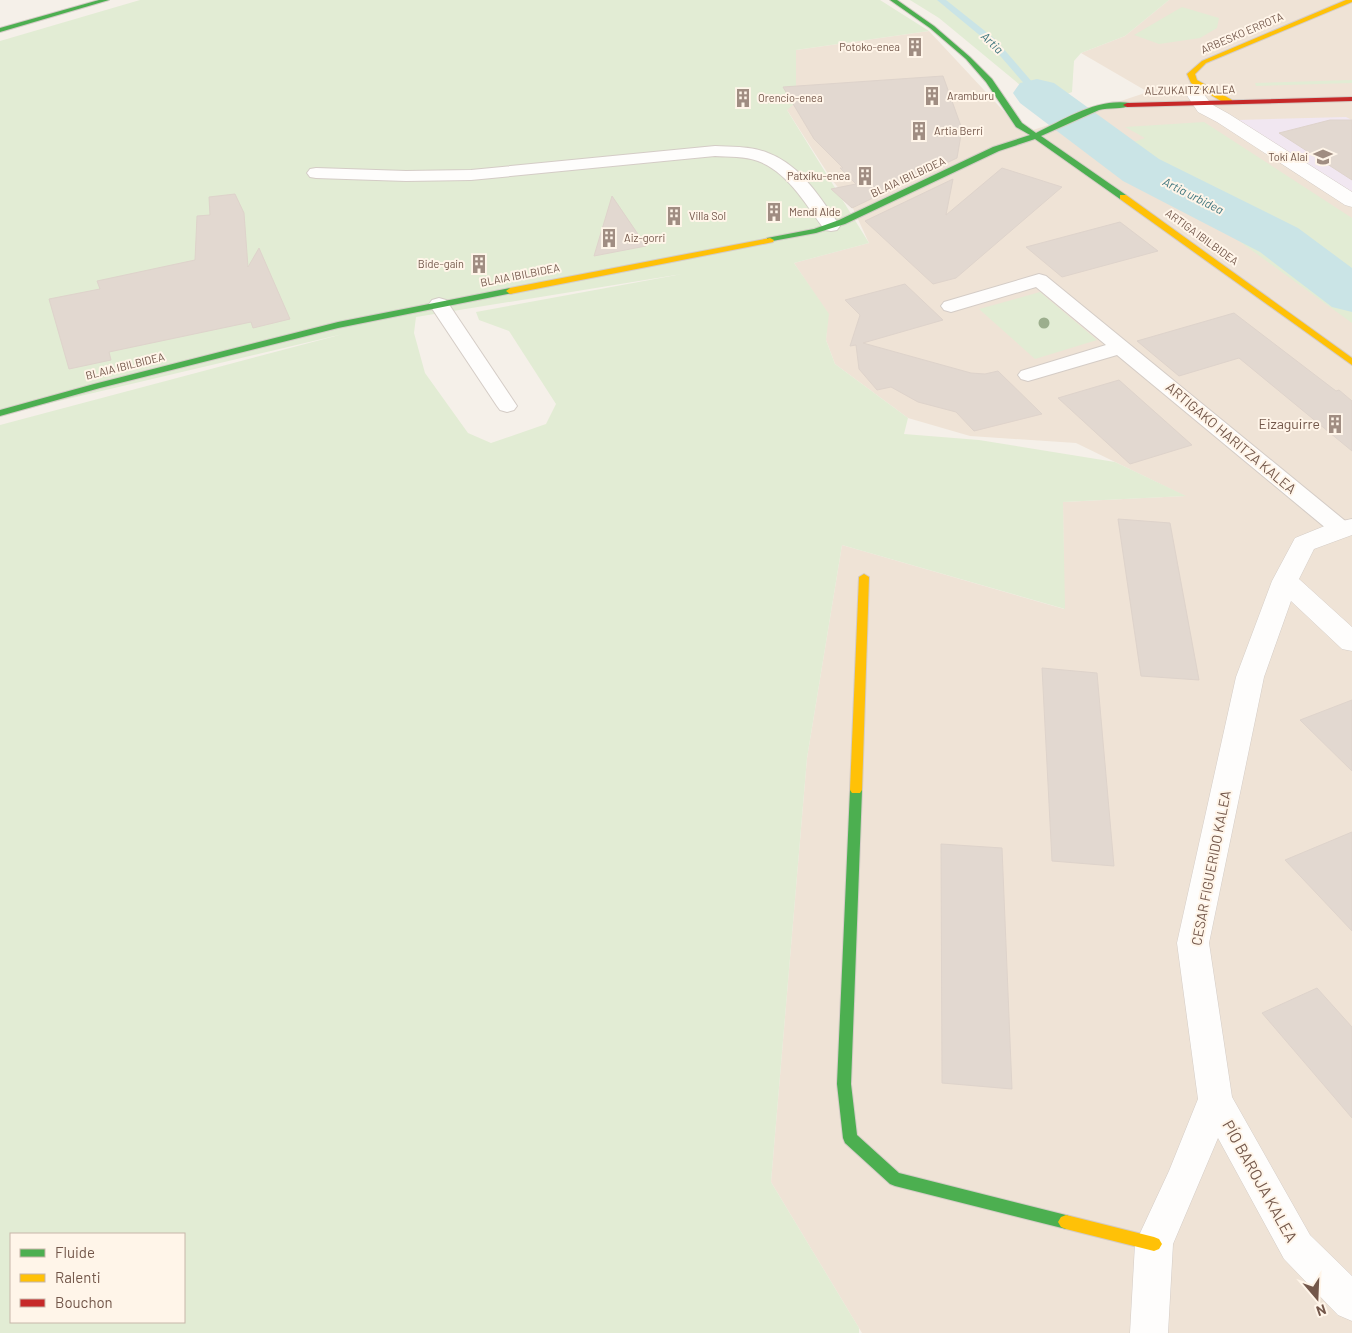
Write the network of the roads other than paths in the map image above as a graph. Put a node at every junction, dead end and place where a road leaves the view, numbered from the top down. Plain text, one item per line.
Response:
1 (106, 0) edge
2 (893, 0) edge
3 (1350, 3) edge
4 (0, 30) edge
5 (1197, 98) junction
6 (1352, 99) edge
7 (1229, 102) junction
8 (1035, 136) junction
9 (316, 173) dead end
10 (1352, 201) edge
11 (831, 226) junction
12 (439, 304) junction
13 (951, 306) dead end
14 (1121, 347) junction
15 (1352, 362) edge
16 (1028, 376) dead end
17 (507, 406) dead end
18 (0, 413) edge
19 (1346, 528) edge
20 (864, 577) dead end
21 (1285, 582) junction
22 (1352, 642) edge
23 (1214, 1099) junction
24 (1154, 1244) junction
25 (1352, 1302) edge
26 (1148, 1333) edge

1 - 4 main road
2 - 8 main road, ARTIGA IBILBIDEA
3 - 7 main road, ARBESKO ERROTA
5 - 7 main road, ALZUKAITZ KALEA
5 - 8 main road, ALZUKAITZ KALEA
5 - 10 street
6 - 7 main road, ALZUKAITZ KALEA
8 - 11 main road, BLAIA IBILBIDEA
8 - 15 main road, ARTIGA IBILBIDEA
9 - 11 lane
11 - 12 main road, BLAIA IBILBIDEA
12 - 17 lane
12 - 18 main road, BLAIA IBILBIDEA
13 - 14 lane, ARTIGAKO HARITZA KALEA
14 - 16 lane
14 - 19 lane, ARTIGAKO HARITZA KALEA
19 - 21 street, CESAR FIGUERIDO KALEA
20 - 24 main road
21 - 22 street
21 - 23 street, CESAR FIGUERIDO KALEA
23 - 24 street, CESAR FIGUERIDO KALEA
23 - 25 street, PÍO BAROJA KALEA
24 - 26 street, CESAR FIGUERIDO KALEA

